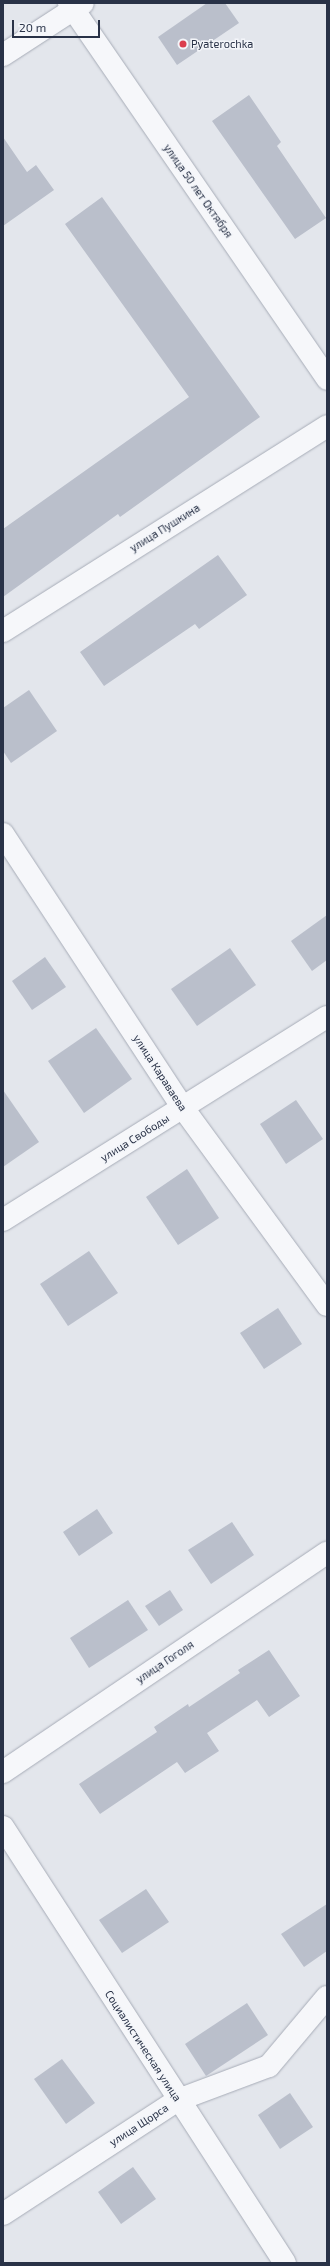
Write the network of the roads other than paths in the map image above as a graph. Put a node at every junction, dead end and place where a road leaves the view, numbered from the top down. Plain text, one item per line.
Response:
1 (75, 5) edge
2 (3, 55) edge
3 (327, 379) edge
4 (327, 426) edge
5 (3, 631) edge
6 (3, 834) edge
7 (327, 1017) edge
8 (183, 1108) junction
9 (3, 1220) edge
10 (327, 1305) edge
11 (327, 1553) edge
12 (3, 1772) edge
13 (3, 1827) edge
14 (327, 1997) edge
15 (178, 2100) junction
16 (3, 2214) edge
17 (285, 2263) edge

1 - 2 street
1 - 3 street, улица 50 лет Октября
4 - 5 street, улица Пушкина
6 - 8 street, улица Караваева
7 - 8 street, улица Свободы
8 - 9 street, улица Свободы
8 - 10 street, улица Караваева
11 - 12 street, улица Гоголя
13 - 15 street, Социалистическая улица
14 - 15 street, улица Щорса
15 - 16 street, улица Щорса
15 - 17 street, Социалистическая улица

